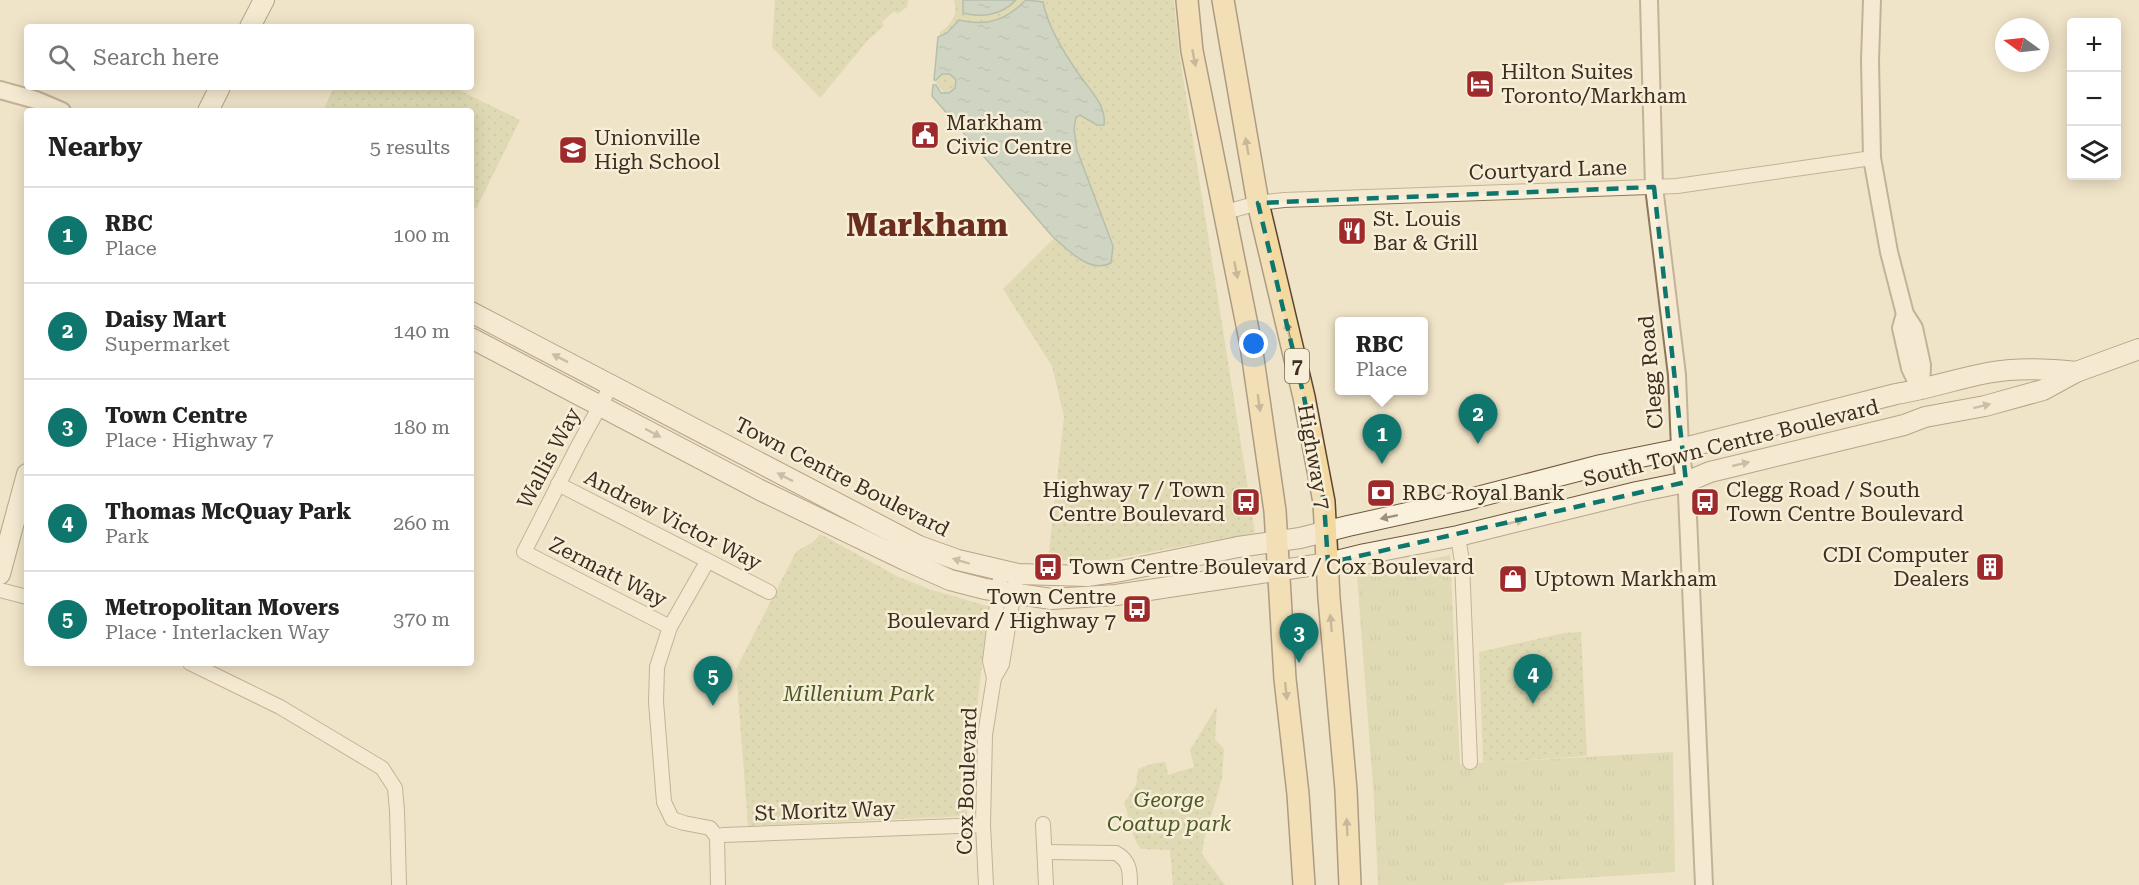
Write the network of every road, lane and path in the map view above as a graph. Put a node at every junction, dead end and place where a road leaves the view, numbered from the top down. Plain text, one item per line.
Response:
1 (264, 0) edge
2 (1187, 0) edge
3 (1222, 0) edge
4 (1649, 0) edge
5 (1872, 0) edge
6 (252, 24) edge
7 (0, 90) edge
8 (218, 90) edge
9 (55, 108) edge
10 (210, 108) edge
11 (1872, 158) junction
12 (1654, 188) junction
13 (1258, 203) junction
14 (1226, 212) junction
15 (474, 314) edge
16 (474, 340) edge
17 (2139, 349) edge
18 (2010, 372) junction
19 (2076, 372) junction
20 (612, 384) junction
21 (1921, 390) junction
22 (2018, 397) junction
23 (601, 405) junction
24 (1925, 417) junction
25 (1680, 449) junction
26 (1686, 482) junction
27 (558, 484) junction
28 (24, 485) edge
29 (1326, 531) junction
30 (1458, 536) junction
31 (1278, 541) junction
32 (524, 552) joint
33 (707, 562) junction
34 (1328, 563) junction
35 (1277, 570) junction
36 (1009, 573) junction
37 (0, 574) edge
38 (0, 590) edge
39 (769, 592) dead end
40 (1005, 593) junction
41 (24, 596) edge
42 (670, 627) junction
43 (196, 666) edge
44 (1470, 762) dead end
45 (1043, 824) dead end
46 (983, 825) junction
47 (717, 837) junction
48 (1045, 852) junction
49 (399, 885) edge
50 (718, 885) edge
51 (986, 885) edge
52 (1046, 885) edge
53 (1130, 885) edge
54 (1304, 885) edge
55 (1350, 885) edge
56 (1704, 885) edge

1 - 6 main road
2 -> 14 main road, 7
13 -> 3 main road, Highway 7 / 7
4 - 12 street, Clegg Road
5 - 11 street
7 - 9 street
8 - 10 main road
11 - 12 street, Courtyard Lane
11 - 21 street
12 - 13 street, Courtyard Lane
12 - 25 street, Clegg Road
13 - 14 street, Courtyard Lane
29 -> 13 main road, Highway 7 / 7
14 -> 31 main road, 7
20 -> 15 main road, Town Centre Boulevard
16 - 23 main road, Town Centre Boulevard
17 - 19 main road, South Town Centre Boulevard
18 - 19 main road, South Town Centre Boulevard
18 - 21 main road, South Town Centre Boulevard
18 - 22 main road
19 - 22 main road, South Town Centre Boulevard
20 - 23 street, Wallis Way
36 -> 20 main road, Town Centre Boulevard
21 - 24 main road
21 - 25 main road, South Town Centre Boulevard
24 -> 22 main road, South Town Centre Boulevard
23 - 27 street, Wallis Way
23 -> 40 main road, Town Centre Boulevard
26 -> 24 main road, South Town Centre Boulevard
25 - 26 street, Clegg Road
25 -> 29 main road, South Town Centre Boulevard
30 -> 26 main road, South Town Centre Boulevard
26 - 56 street, Clegg Road
27 - 32 street, Wallis Way
27 - 33 street, Andrew Victor Way
28 - 37 main road
29 - 31 main road, Town Centre Boulevard
29 - 34 main road, Highway 7 / 7
30 - 34 main road, South Town Centre Boulevard
30 - 44 street
31 - 35 main road, 7
31 - 36 main road, Town Centre Boulevard
32 - 42 street, Zermatt Way
33 - 39 street, Andrew Victor Way
33 - 42 street, Zermatt Way
34 - 35 main road, Town Centre Boulevard
55 -> 34 main road, Highway 7 / 7
35 - 40 main road, Town Centre Boulevard
35 -> 54 main road, 7
36 - 40 street, Cox Boulevard
38 - 41 street
40 - 46 street, Cox Boulevard
42 - 47 street
43 - 49 street
45 - 48 street
46 - 47 street, St Moritz Way
46 - 51 street, Cox Boulevard
47 - 50 street
48 - 52 street
48 - 53 street

